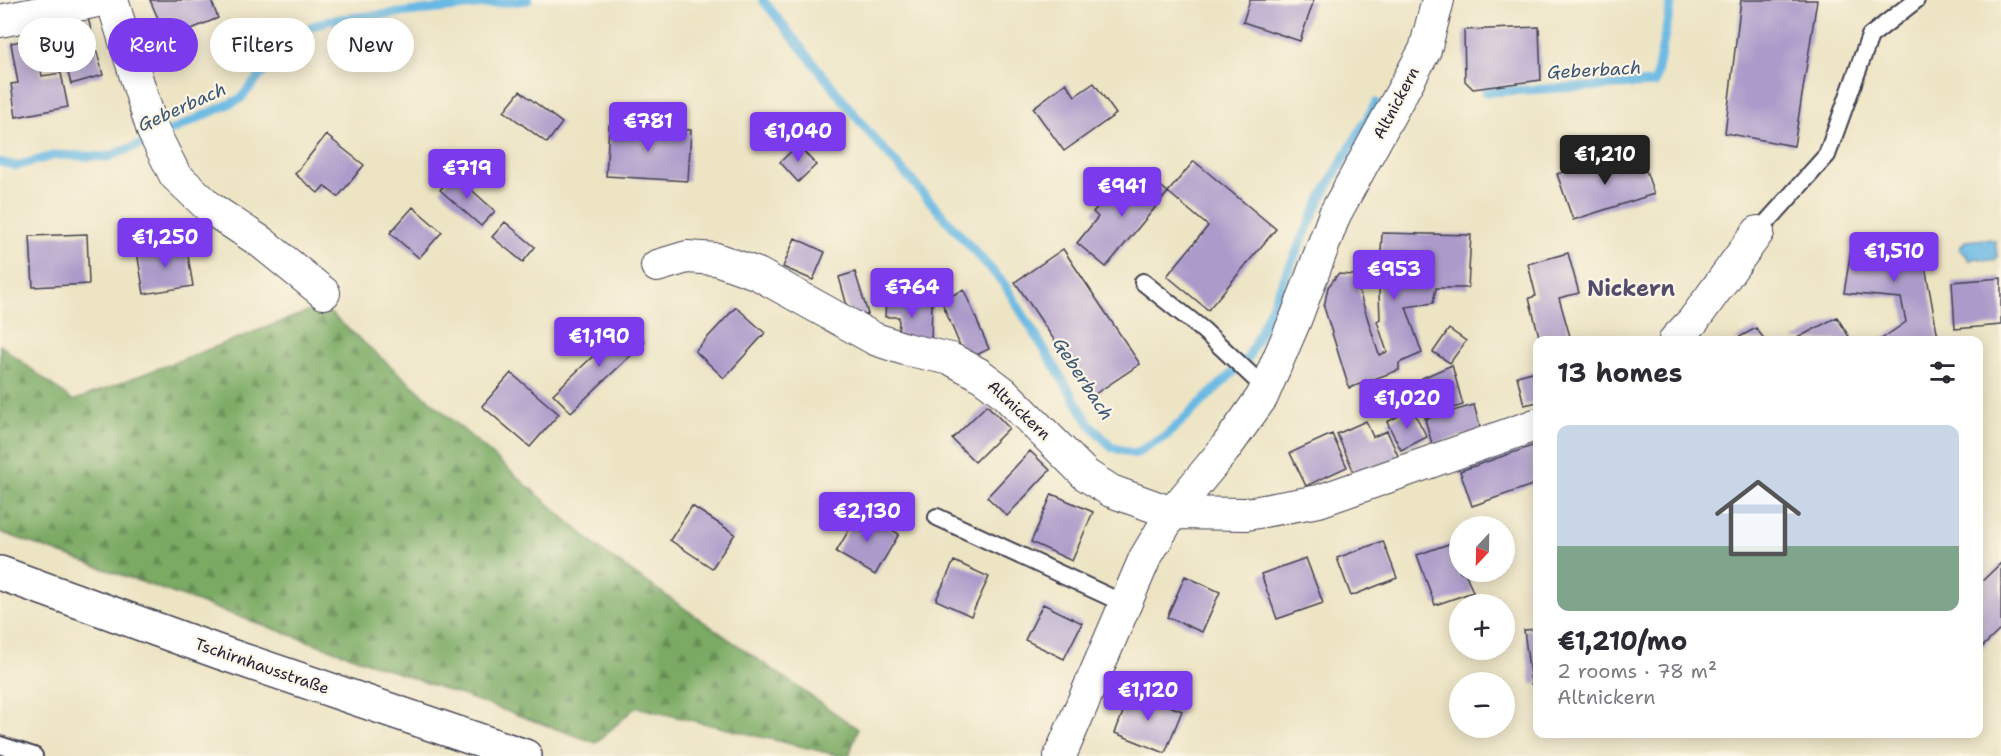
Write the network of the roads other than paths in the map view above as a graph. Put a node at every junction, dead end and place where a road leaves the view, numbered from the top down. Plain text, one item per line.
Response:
1 (102, 0) edge
2 (112, 0) edge
3 (1438, 0) edge
4 (1916, 0) edge
5 (0, 21) edge
6 (1758, 232) joint
7 (657, 266) dead end
8 (1143, 282) dead end
9 (324, 293) dead end
10 (1679, 336) edge
11 (1266, 389) junction
12 (1533, 426) edge
13 (1172, 513) junction
14 (937, 517) dead end
15 (0, 573) edge
16 (1125, 604) junction
17 (0, 745) edge
18 (34, 756) edge
19 (525, 756) edge
20 (1060, 756) edge

1 - 5 street
2 - 9 street
3 - 11 street, Altnickern
4 - 6 lane
6 - 10 street
7 - 13 street, Altnickern
8 - 11 lane
11 - 13 street, Altnickern
12 - 13 street, Altnickern
13 - 16 street, Altnickern
14 - 16 lane
15 - 19 main road, Tschirnhausstraße
16 - 20 street, Altnickern
17 - 18 lane

